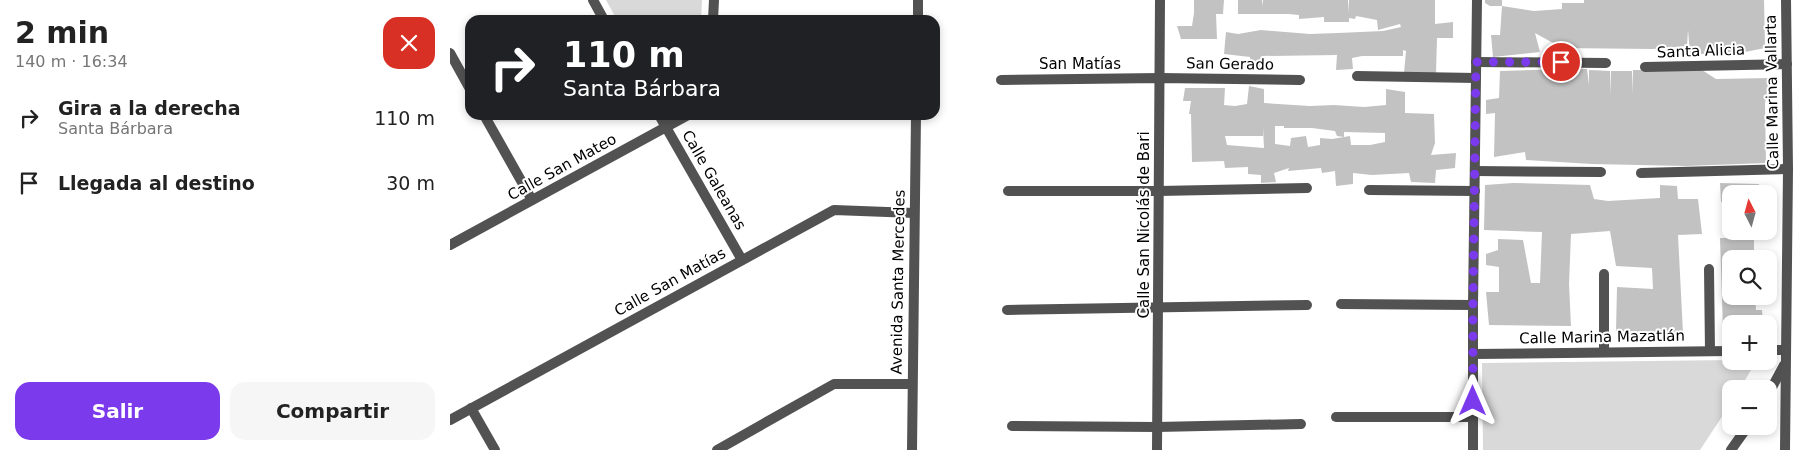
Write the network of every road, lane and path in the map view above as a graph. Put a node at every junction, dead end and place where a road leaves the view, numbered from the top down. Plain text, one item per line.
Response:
1 (593, 0) edge
2 (714, 0) edge
3 (918, 0) edge
4 (1160, 0) edge
5 (1476, 0) edge
6 (1786, 0) edge
7 (601, 15) edge
8 (714, 15) edge
9 (918, 15) edge
10 (450, 53) edge
11 (1476, 62) junction
12 (1606, 63) dead end
13 (1787, 64) junction
14 (1645, 68) dead end
15 (1358, 76) dead end
16 (1160, 78) junction
17 (1476, 78) junction
18 (465, 80) edge
19 (1001, 80) dead end
20 (1300, 80) dead end
21 (487, 120) edge
22 (662, 120) edge
23 (679, 120) edge
24 (916, 120) edge
25 (666, 127) junction
26 (1788, 169) junction
27 (1475, 171) junction
28 (1601, 172) dead end
29 (1641, 173) dead end
30 (1307, 188) dead end
31 (1159, 190) junction
32 (1369, 190) dead end
33 (1008, 191) dead end
34 (1475, 191) junction
35 (532, 200) junction
36 (914, 212) junction
37 (450, 245) edge
38 (742, 260) junction
39 (1709, 269) dead end
40 (1604, 274) dead end
41 (1341, 304) dead end
42 (1307, 305) dead end
43 (1473, 305) junction
44 (1158, 308) junction
45 (1006, 310) dead end
46 (1777, 350) edge
47 (1785, 350) junction
48 (1710, 351) junction
49 (1722, 351) edge
50 (1604, 352) junction
51 (1474, 354) junction
52 (1785, 363) junction
53 (1776, 380) edge
54 (912, 384) junction
55 (471, 408) junction
56 (1336, 417) dead end
57 (1473, 417) junction
58 (450, 420) edge
59 (1301, 424) dead end
60 (1012, 426) dead end
61 (1157, 427) junction
62 (1742, 435) edge
63 (495, 450) edge
64 (717, 450) edge
65 (912, 450) edge
66 (1157, 450) edge
67 (1473, 450) edge
68 (1731, 450) edge
69 (1785, 450) edge

1 - 7 street
2 - 8 street
3 - 9 street
4 - 16 street, Calle San Nicolás de Bari
5 - 11 street
6 - 13 street, Calle Marina Vallarta
10 - 18 street
11 - 12 street
11 - 17 street
13 - 14 street, Santa Alicia
13 - 26 street, Calle Marina Vallarta
15 - 17 street
16 - 19 street, San Matías
16 - 20 street, San Gerado
16 - 31 street, Calle San Nicolás de Bari
17 - 27 street
21 - 35 street
22 - 25 street, Calle Galeanas
23 - 25 street, Calle San Mateo
24 - 36 street, Avenida Santa Mercedes
25 - 35 street, Calle San Mateo
25 - 38 street, Calle Galeanas
26 - 29 street
26 - 47 street, Calle Marina Vallarta
27 - 28 street
27 - 34 street
30 - 31 street
31 - 33 street
31 - 44 street, Calle San Nicolás de Bari
32 - 34 street
34 - 43 street
35 - 37 street, Calle San Mateo
36 - 38 street, Calle San Matías
36 - 54 street, Avenida Santa Mercedes
38 - 55 street, Calle San Matías
39 - 48 street
40 - 50 street
41 - 43 street
42 - 44 street
43 - 51 street
44 - 45 street
44 - 61 street, Calle San Nicolás de Bari
46 - 47 street
47 - 52 street, Calle Marina Vallarta
48 - 49 street, Calle Marina Mazatlán
48 - 50 street, Calle Marina Mazatlán
50 - 51 street, Calle Marina Mazatlán
51 - 57 street
52 - 53 street, Calle Marina Vallarta
52 - 69 street, Calle Marina Vallarta
54 - 64 street
54 - 65 street, Avenida Santa Mercedes
55 - 58 street, Calle San Matías
55 - 63 street
56 - 57 street
57 - 67 street
59 - 61 street
60 - 61 street
61 - 66 street, Calle San Nicolás de Bari
62 - 68 street

